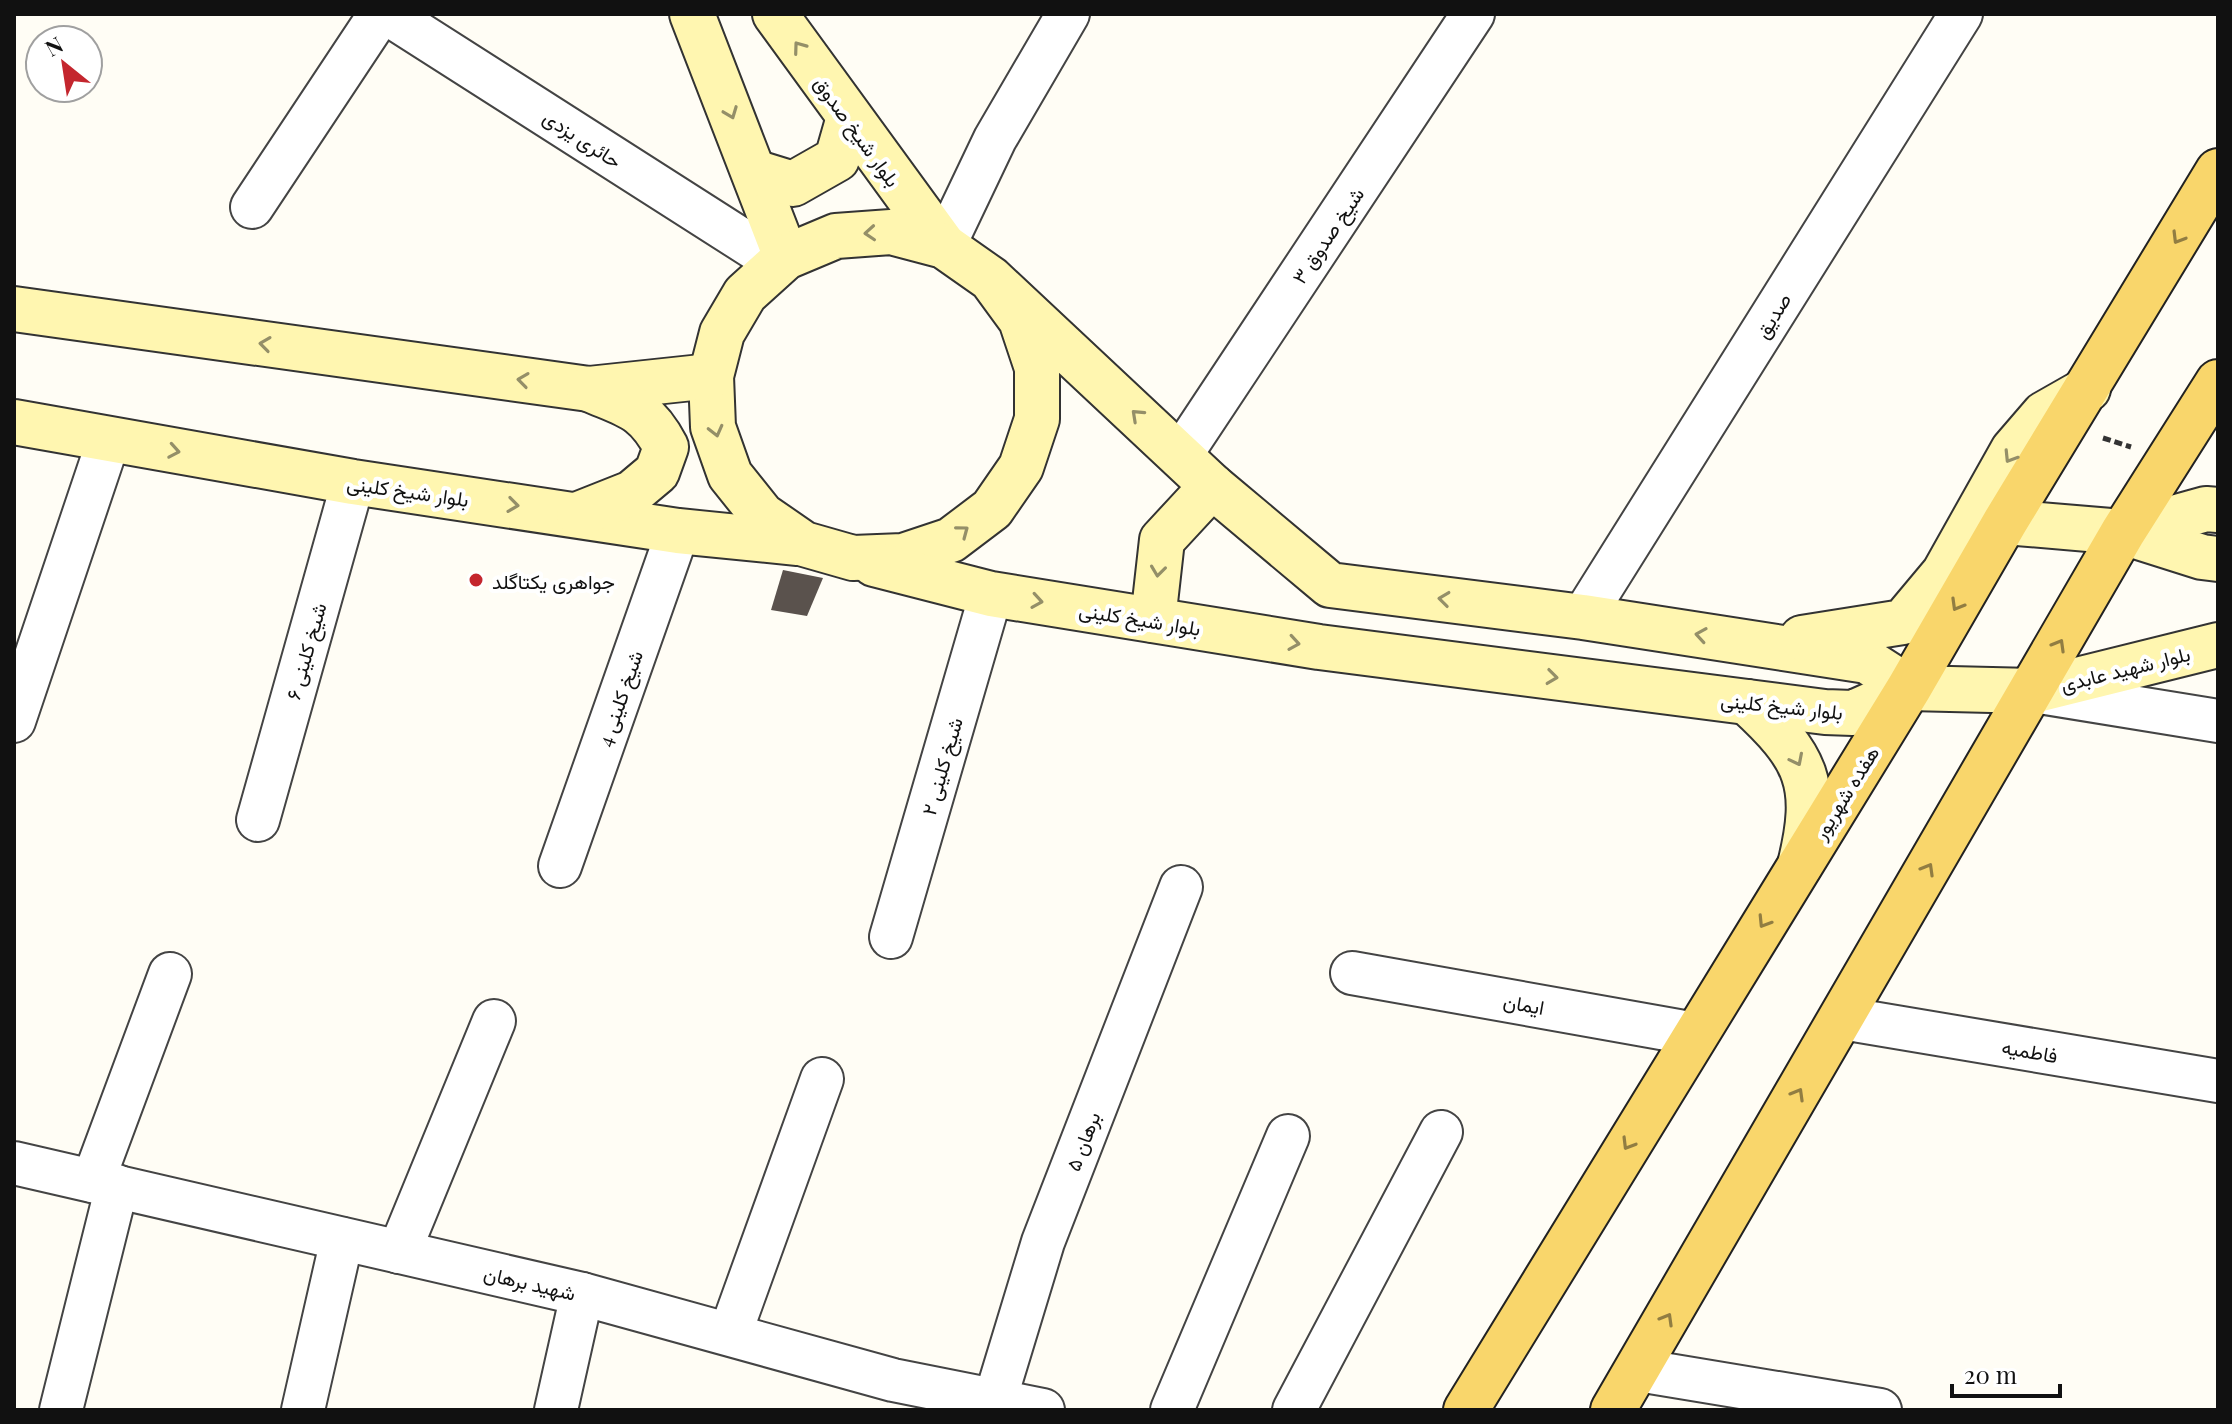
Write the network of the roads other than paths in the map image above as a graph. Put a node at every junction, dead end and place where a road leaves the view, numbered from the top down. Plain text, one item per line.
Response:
1 (380, 14) edge
2 (388, 14) edge
3 (692, 14) edge
4 (775, 14) edge
5 (1068, 14) edge
6 (1473, 14) edge
7 (1961, 14) edge
8 (849, 117) junction
9 (2218, 171) edge
10 (754, 172) junction
11 (252, 207) dead end
12 (944, 246) junction
13 (782, 260) junction
14 (991, 279) junction
15 (14, 309) edge
16 (711, 376) junction
17 (2218, 382) edge
18 (589, 389) junction
19 (2088, 389) junction
20 (17, 431) edge
21 (109, 439) junction
22 (1180, 456) junction
23 (353, 482) junction
24 (1212, 486) junction
25 (2218, 510) edge
26 (579, 514) junction
27 (2005, 522) junction
28 (678, 531) junction
29 (2123, 532) junction
30 (804, 544) junction
31 (853, 558) junction
32 (2218, 559) edge
33 (991, 594) junction
34 (1583, 617) junction
35 (1153, 620) junction
36 (1763, 645) junction
37 (2218, 645) edge
38 (1909, 688) junction
39 (2033, 691) junction
40 (1747, 702) junction
41 (14, 721) edge
42 (2218, 721) edge
43 (258, 820) dead end
44 (1800, 865) junction
45 (560, 866) dead end
46 (1181, 887) dead end
47 (891, 937) dead end
48 (1352, 973) dead end
49 (170, 974) dead end
50 (1842, 1018) junction
51 (494, 1021) dead end
52 (1695, 1034) junction
53 (822, 1079) dead end
54 (2218, 1081) edge
55 (1441, 1132) dead end
56 (1288, 1136) dead end
57 (14, 1163) edge
58 (105, 1184) junction
59 (342, 1239) junction
60 (399, 1252) junction
61 (582, 1294) junction
62 (730, 1334) junction
63 (1638, 1370) junction
64 (889, 1395) edge
65 (995, 1400) junction
66 (61, 1410) edge
67 (303, 1410) edge
68 (556, 1410) edge
69 (1043, 1410) edge
70 (1172, 1410) edge
71 (1294, 1410) edge
72 (1466, 1410) edge
73 (1613, 1410) edge
74 (1880, 1410) edge

1 - 11 street
2 - 13 street, حائری یزدی
3 -> 10 main road
8 -> 4 main road, بلوار شیخ صدوق
5 - 12 street
6 - 22 street, شیخ صدوق ۳
7 - 34 street, صدیق
8 - 10 main road
8 - 12 main road, بلوار شیخ صدوق
9 -> 19 main road, هفده شهریور
10 - 13 main road
12 -> 13 main road
12 - 14 main road
13 - 16 main road
22 -> 14 main road
31 -> 14 main road
18 -> 15 main road
16 - 18 main road
16 -> 30 main road
17 - 29 main road
18 - 26 main road
19 - 27 main road, هفده شهریور
19 -> 36 main road
20 - 21 main road, بلوار شیخ کلینی
21 -> 23 main road, بلوار شیخ کلینی
21 - 41 street
22 - 24 main road
23 -> 26 main road, بلوار شیخ کلینی
23 - 43 street, شیخ کلینی ۶
34 -> 24 main road
24 -> 35 main road
25 - 29 main road
26 - 28 main road, بلوار شیخ کلینی
27 - 29 main road
27 -> 38 main road, هفده شهریور
28 - 30 main road, بلوار شیخ کلینی
28 - 45 street, شیخ کلینی 4
29 - 32 main road
39 -> 29 main road
30 - 31 main road, بلوار شیخ کلینی
31 - 33 main road, بلوار شیخ کلینی
33 -> 35 main road, بلوار شیخ کلینی
33 - 47 street, شیخ کلینی ۲
36 -> 34 main road
35 -> 40 main road, بلوار شیخ کلینی
36 - 38 main road
37 - 39 main road, بلوار شهید عابدی
38 - 39 main road, بلوار شهید عابدی
38 - 40 main road, بلوار شیخ کلینی
38 - 44 main road, هفده شهریور
39 - 42 street
50 -> 39 main road
40 -> 44 main road
44 -> 52 main road, هفده شهریور
46 - 65 street, برهان ۵
48 - 52 street, ایمان
49 - 58 street
50 - 54 street, فاطمیه
63 -> 50 main road
51 - 60 street
52 -> 72 main road, هفده شهریور
53 - 62 street
55 - 71 street
56 - 70 street
57 - 58 street, شهید برهان
58 - 59 street, شهید برهان
58 - 66 street
59 - 60 street, شهید برهان
59 - 67 street
60 - 61 street, شهید برهان
61 - 62 street, شهید برهان
61 - 68 street
62 - 64 street, شهید برهان
63 - 73 main road
63 - 74 street
64 - 65 street, شهید برهان
65 - 69 street, شهید برهان

